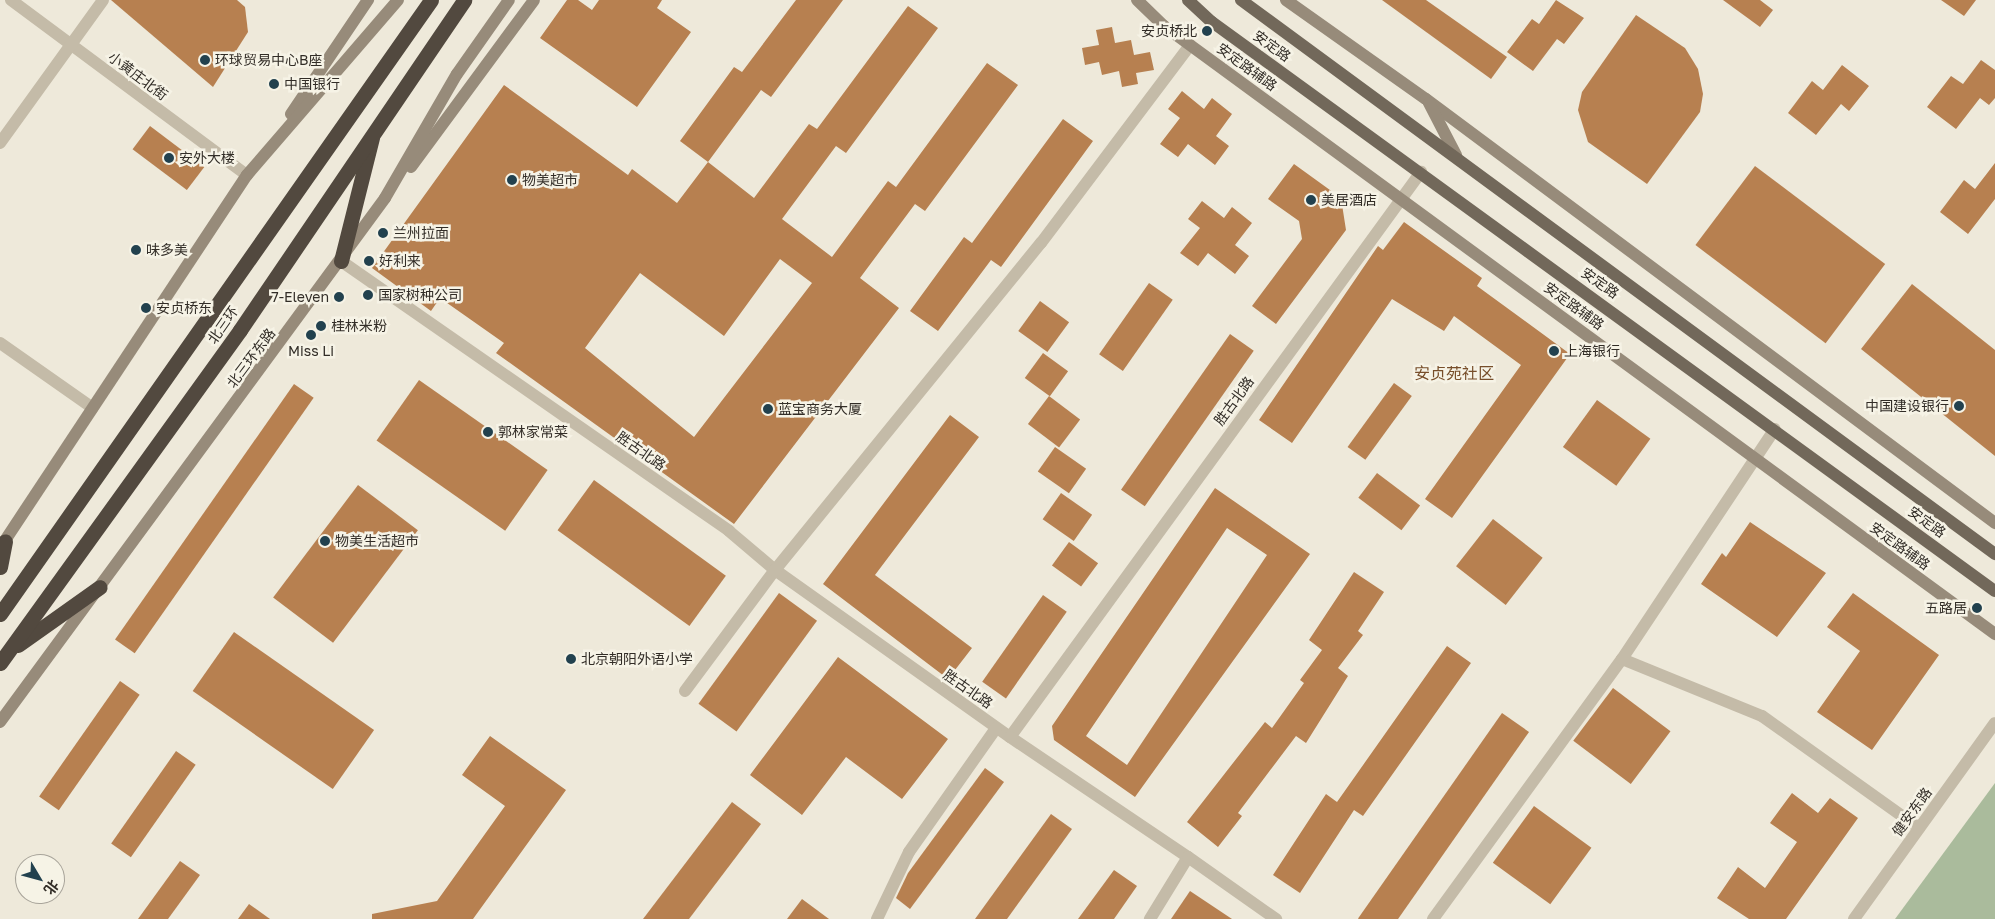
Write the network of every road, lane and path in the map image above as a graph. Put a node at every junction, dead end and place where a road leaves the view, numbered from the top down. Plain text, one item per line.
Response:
1 (11, 0) edge
2 (103, 0) edge
3 (368, 0) edge
4 (398, 0) edge
5 (430, 0) edge
6 (464, 0) edge
7 (509, 0) edge
8 (534, 0) edge
9 (1137, 0) edge
10 (1188, 0) edge
11 (1241, 0) edge
12 (1286, 0) edge
13 (71, 45) junction
14 (1190, 45) junction
15 (1426, 99) junction
16 (375, 127) junction
17 (0, 143) edge
18 (266, 152) junction
19 (1456, 155) junction
20 (1421, 172) junction
21 (247, 175) junction
22 (1400, 197) junction
23 (386, 198) junction
24 (341, 260) junction
25 (0, 344) edge
26 (93, 408) junction
27 (1775, 429) junction
28 (1756, 459) junction
29 (1995, 523) edge
30 (3, 544) edge
31 (1995, 554) edge
32 (0, 567) edge
33 (775, 570) junction
34 (100, 587) junction
35 (1995, 591) edge
36 (0, 614) edge
37 (1995, 634) edge
38 (4, 658) edge
39 (1622, 658) junction
40 (685, 691) dead end
41 (0, 722) edge
42 (1995, 723) edge
43 (996, 728) junction
44 (1010, 737) junction
45 (1919, 828) junction
46 (1188, 857) junction
47 (877, 919) edge
48 (1150, 919) edge
49 (1276, 919) edge
50 (1433, 919) edge
51 (1854, 919) edge

1 - 13 street, 小黄庄北街
2 - 13 street
3 - 18 street
4 - 18 street
5 - 36 highway, 北三环
6 - 16 highway, 北三环
7 - 23 street, 北三环东路
8 - 23 street
9 - 14 street, 安定路辅路
10 - 20 main road, 安定路
11 - 19 main road, 安定路
12 - 15 street
13 - 17 street
13 - 21 street, 小黄庄北街
14 - 22 street, 安定路辅路
14 - 33 street
15 - 19 street
15 - 29 street
16 - 24 highway
16 - 38 highway, 北三环
18 - 21 street
19 - 31 main road, 安定路
20 - 22 street, 胜古北路
20 - 27 main road, 安定路
21 - 26 street
22 - 28 street, 安定路辅路
22 - 44 street, 胜古北路
23 - 24 street, 北三环东路
24 - 33 street, 胜古北路
24 - 34 street, 北三环东路
25 - 26 street
26 - 30 street
27 - 28 street
27 - 35 main road, 安定路
28 - 37 street, 安定路辅路
28 - 39 street
30 - 32 highway
33 - 40 street
33 - 43 street, 胜古北路
34 - 38 highway
34 - 41 street, 北三环东路
39 - 45 street
39 - 50 street
42 - 45 street, 健安东路
43 - 44 street, 胜古北路
43 - 47 street
44 - 46 street
45 - 51 street, 健安东路
46 - 48 street
46 - 49 street

